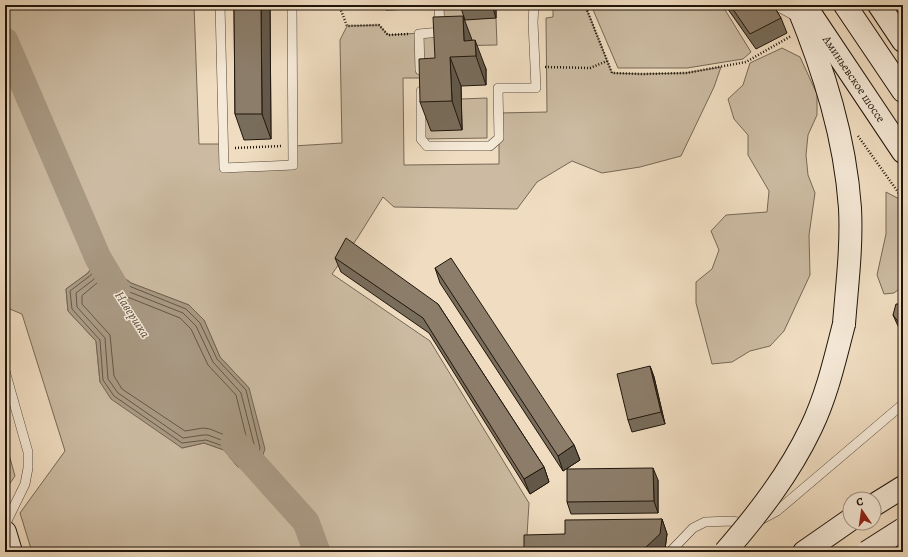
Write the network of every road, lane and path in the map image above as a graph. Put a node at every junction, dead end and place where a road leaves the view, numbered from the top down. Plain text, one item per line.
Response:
1 (220, 5) edge
2 (292, 5) edge
3 (339, 5) edge
4 (439, 5) edge
5 (534, 5) edge
6 (585, 5) edge
7 (775, 5) edge
8 (845, 5) edge
9 (879, 5) edge
10 (799, 16) edge
11 (419, 34) junction
12 (903, 41) edge
13 (607, 60) junction
14 (535, 67) junction
15 (903, 91) edge
16 (857, 134) dead end
17 (231, 144) dead end
18 (293, 146) junction
19 (903, 152) edge
20 (903, 199) edge
21 (5, 371) edge
22 (903, 404) edge
23 (903, 487) edge
24 (882, 500) edge
25 (5, 525) edge
26 (842, 526) edge
27 (903, 529) edge
28 (5, 532) edge
29 (11, 552) edge
30 (670, 552) edge
31 (725, 552) edge
32 (804, 552) edge
33 (867, 552) edge
34 (884, 552) edge

1 - 18 lane
2 - 18 lane
3 - 11 path
4 - 11 lane
5 - 14 lane
6 - 13 path
7 - 10 lane
8 - 15 main road
9 - 12 main road
10 - 13 path
10 - 19 main road, Аминьевское шоссе
10 - 31 main road, bridge
11 - 14 lane
13 - 14 path
16 - 20 path
17 - 18 path
21 - 25 lane
22 - 30 lane
23 - 24 main road
26 - 32 main road
27 - 33 main road, bridge
27 - 34 main road
28 - 29 main road

